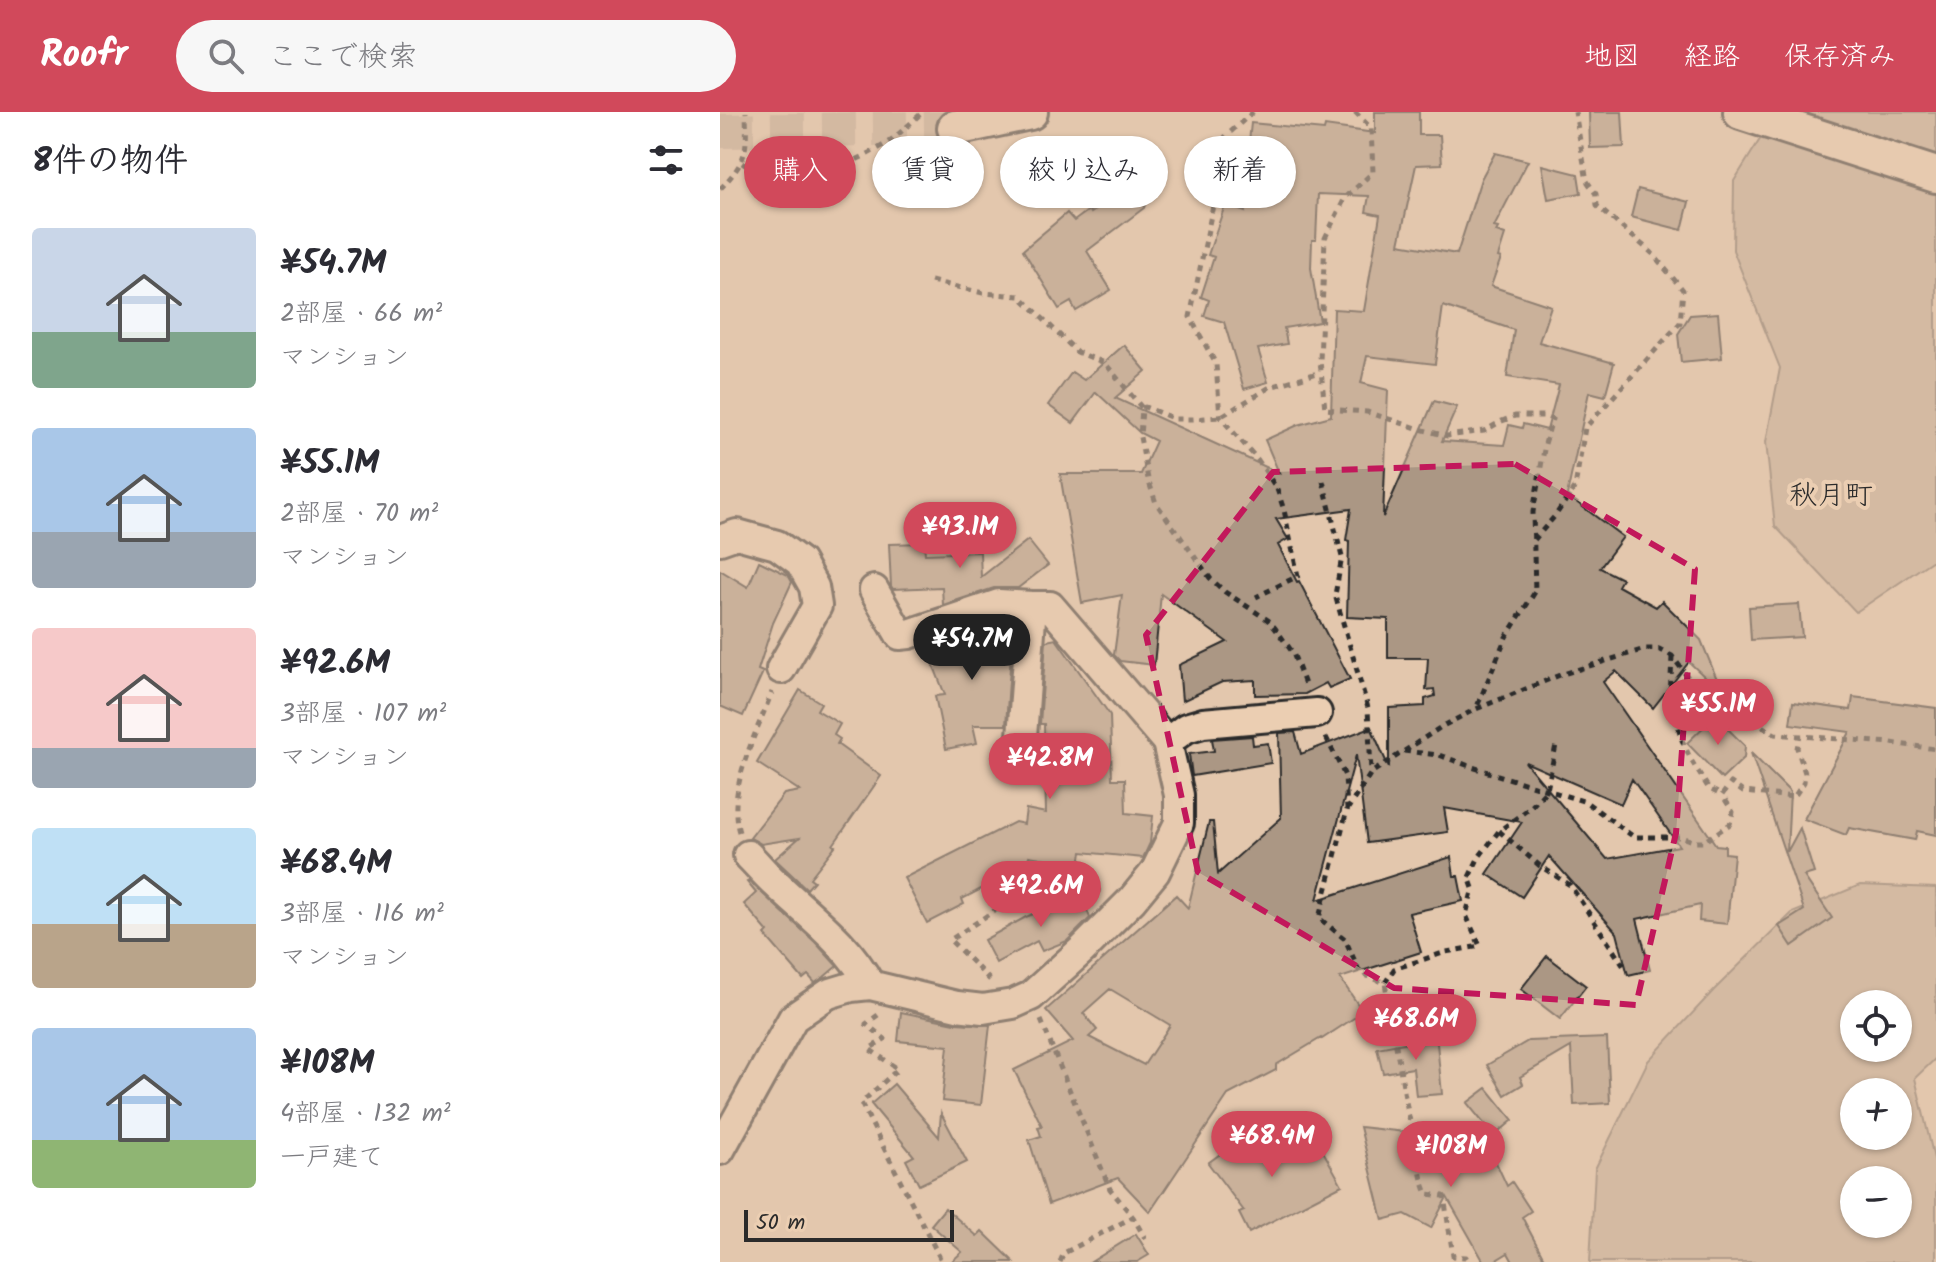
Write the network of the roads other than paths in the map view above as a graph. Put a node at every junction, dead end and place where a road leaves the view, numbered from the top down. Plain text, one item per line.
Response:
1 (1030, 112) edge
2 (1741, 112) edge
3 (955, 128) tunnel mouth
4 (1936, 175) edge
5 (720, 540) edge
6 (874, 590) dead end
7 (1032, 606) junction
8 (781, 669) road end
9 (1317, 713) road end
10 (1022, 736) dead end
11 (1167, 742) junction
12 (748, 855) road end
13 (870, 985) junction
14 (720, 1150) edge

1 - 3 street
2 - 4 street
5 - 8 street
6 - 7 street
7 - 10 street
7 - 11 street
9 - 11 street
11 - 13 street
12 - 13 street
13 - 14 street

